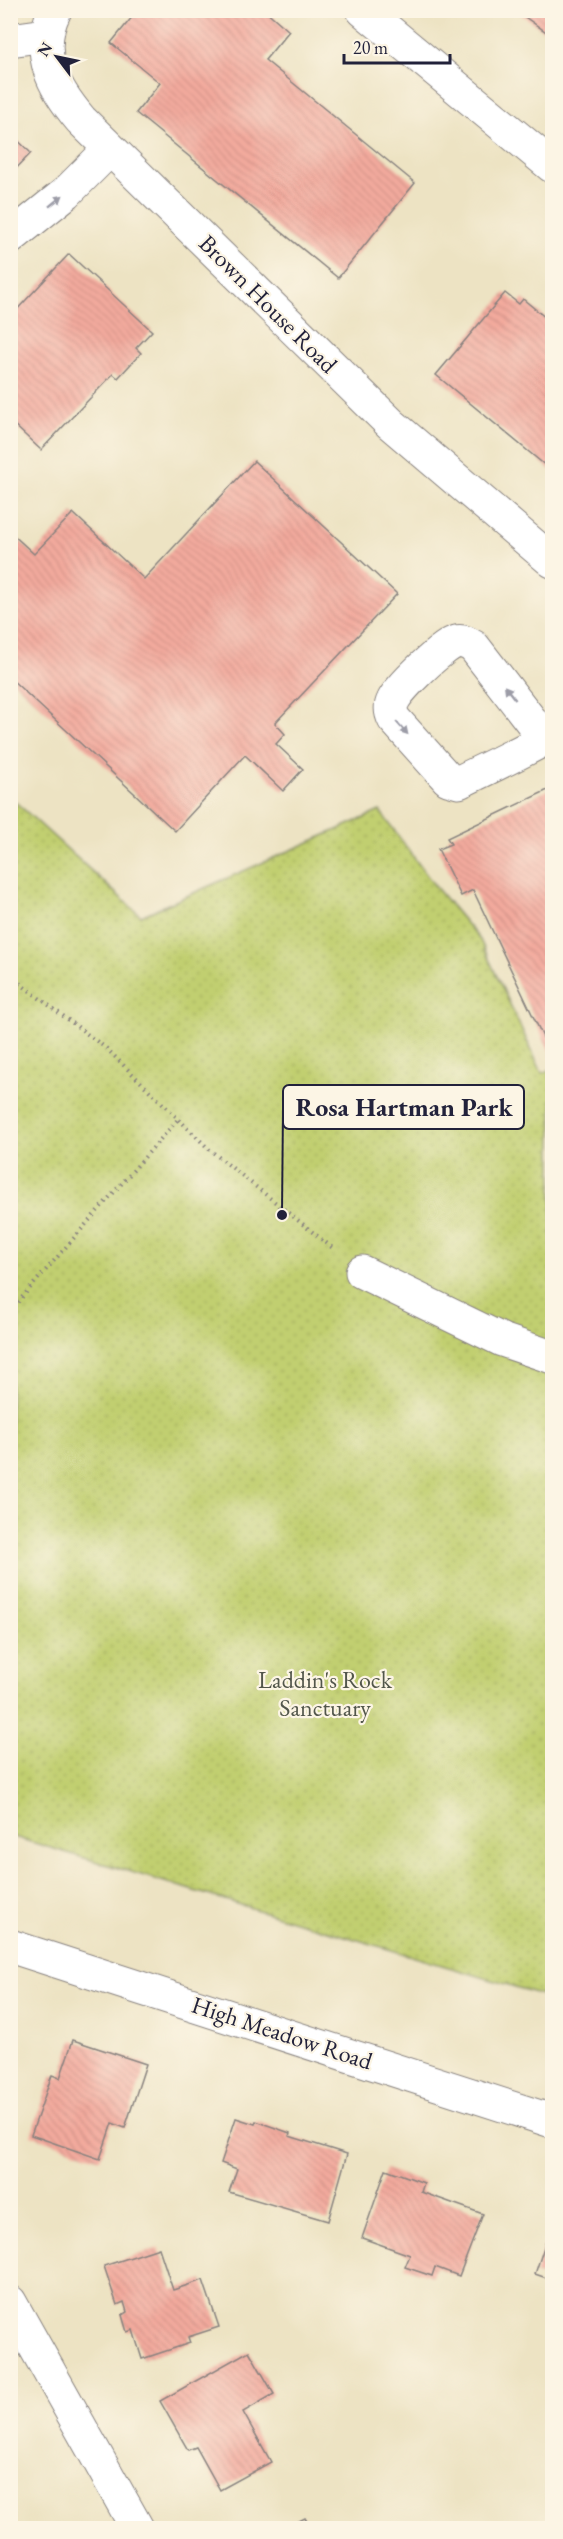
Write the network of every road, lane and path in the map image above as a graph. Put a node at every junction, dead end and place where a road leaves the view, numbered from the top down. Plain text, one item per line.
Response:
1 (363, 10) edge
2 (50, 23) edge
3 (10, 40) edge
4 (109, 150) junction
5 (552, 166) edge
6 (10, 238) edge
7 (552, 561) edge
8 (549, 737) edge
9 (10, 976) edge
10 (178, 1118) junction
11 (362, 1272) joint
12 (10, 1311) edge
13 (552, 1357) edge
14 (10, 1946) edge
15 (552, 2121) edge
16 (10, 2302) edge
17 (137, 2529) edge

1 - 5 street
2 - 3 street
2 - 4 street, Brown House Road
6 -> 4 street
4 - 7 street, Brown House Road
8 -> 8 street
9 - 10 path
10 - 11 path
10 - 12 path
11 - 13 street
14 - 15 street, High Meadow Road
16 - 17 street

